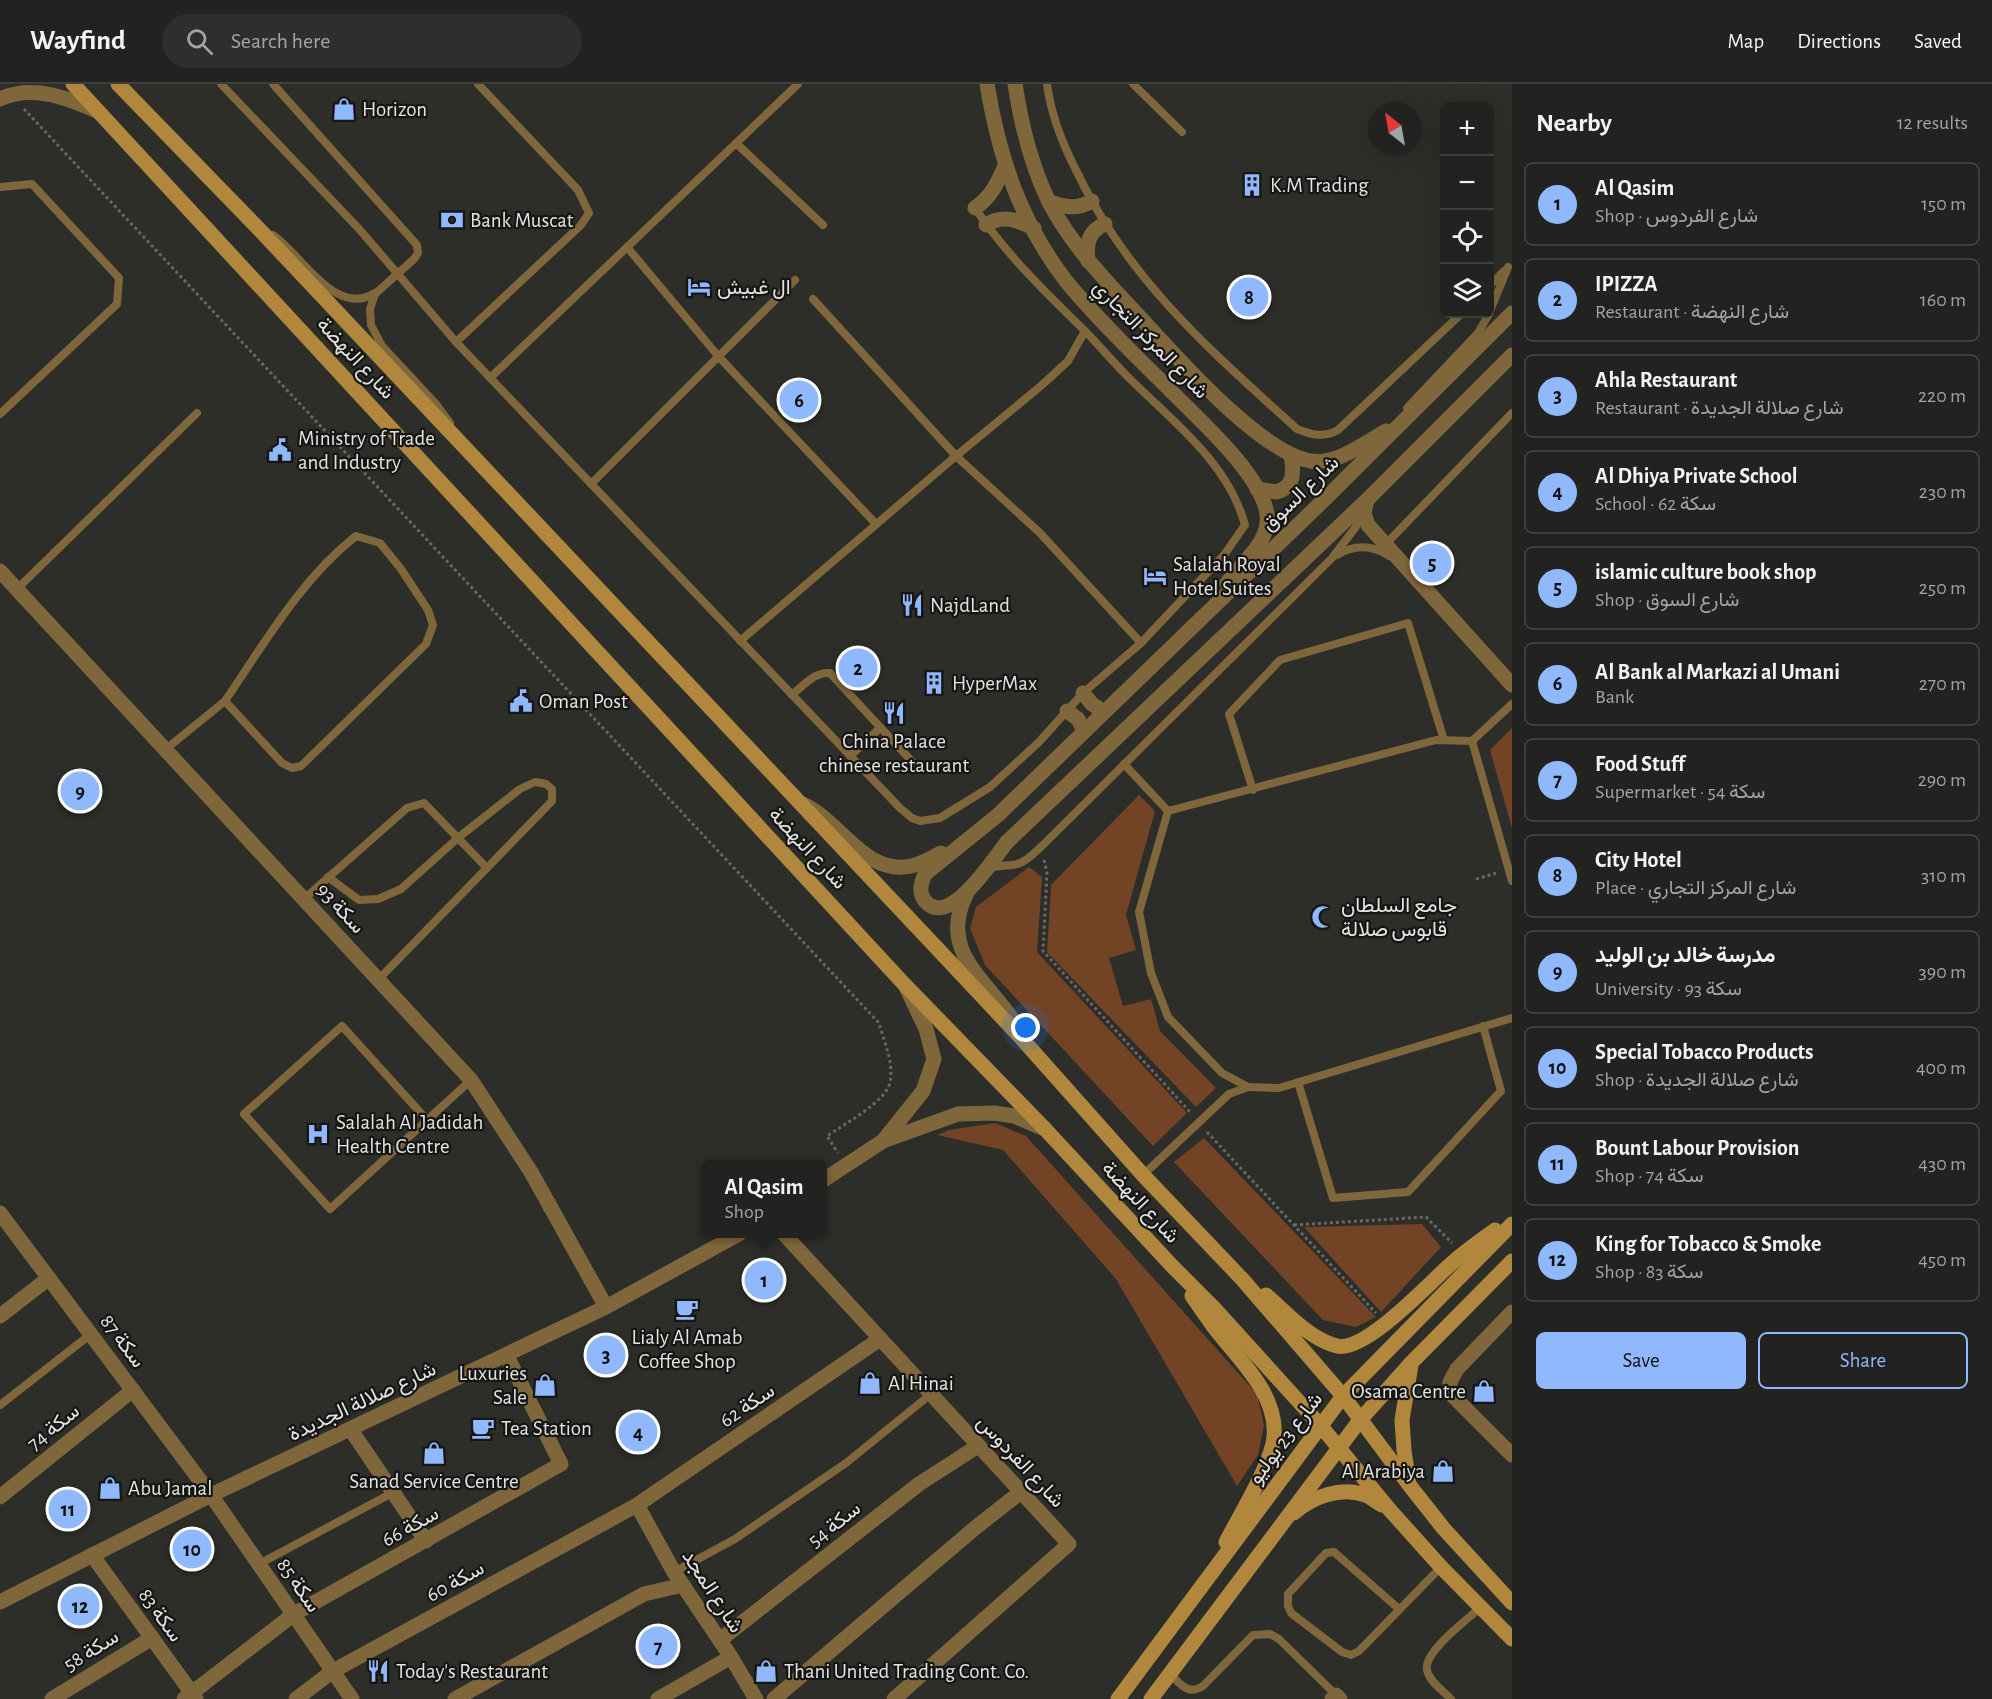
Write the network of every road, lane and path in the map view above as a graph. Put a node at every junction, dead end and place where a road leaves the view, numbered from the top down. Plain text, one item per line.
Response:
1 (73, 84) edge
2 (118, 84) edge
3 (221, 84) edge
4 (273, 84) edge
5 (478, 84) edge
6 (798, 84) edge
7 (987, 84) edge
8 (1015, 84) edge
9 (1047, 84) edge
10 (1133, 84) edge
11 (0, 99) edge
12 (22, 107) dead end
13 (101, 114) junction
14 (1182, 132) dead end
15 (736, 143) junction
16 (1005, 166) junction
17 (0, 187) edge
18 (1092, 201) junction
19 (1049, 202) junction
20 (975, 208) joint
21 (1105, 224) junction
22 (823, 225) dead end
23 (986, 225) junction
24 (257, 227) junction
25 (1034, 228) junction
26 (627, 247) junction
27 (1089, 261) junction
28 (1510, 265) edge
29 (398, 273) junction
30 (795, 280) dead end
31 (1494, 281) edge
32 (381, 289) junction
33 (813, 298) dead end
34 (1494, 301) edge
35 (1512, 313) edge
36 (1457, 318) edge
37 (1484, 318) edge
38 (1487, 318) edge
39 (1484, 325) junction
40 (1085, 331) junction
41 (456, 342) junction
42 (1512, 355) edge
43 (719, 357) junction
44 (490, 378) junction
45 (2, 410) edge
46 (197, 413) dead end
47 (1512, 413) edge
48 (1397, 427) junction
49 (457, 440) junction
50 (1291, 455) junction
51 (956, 456) junction
52 (591, 484) junction
53 (1257, 489) junction
54 (1366, 506) junction
55 (876, 524) junction
56 (1385, 545) junction
57 (1332, 558) junction
58 (1402, 564) junction
59 (0, 571) edge
60 (17, 589) junction
61 (1216, 604) junction
62 (740, 641) junction
63 (1141, 643) junction
64 (1512, 686) edge
65 (1083, 693) junction
66 (792, 695) junction
67 (225, 701) junction
68 (1512, 704) edge
69 (1067, 711) junction
70 (1104, 712) junction
71 (880, 728) junction
72 (1084, 731) junction
73 (1444, 740) junction
74 (1472, 741) junction
75 (166, 749) junction
76 (850, 756) junction
77 (1124, 764) junction
78 (918, 768) dead end
79 (1253, 790) junction
80 (798, 802) junction
81 (1168, 811) junction
82 (459, 837) junction
83 (1041, 846) junction
84 (958, 847) junction
85 (487, 868) junction
86 (1509, 870) junction
87 (982, 872) junction
88 (328, 878) junction
89 (1476, 879) dead end
90 (1512, 881) edge
91 (969, 890) junction
92 (304, 899) junction
93 (379, 979) junction
94 (904, 984) junction
95 (1512, 1018) edge
96 (1483, 1026) junction
97 (1023, 1040) junction
98 (471, 1080) junction
99 (1298, 1082) junction
100 (1248, 1087) junction
101 (428, 1121) junction
102 (1199, 1124) junction
103 (1046, 1129) junction
104 (883, 1141) junction
105 (846, 1166) junction
106 (1143, 1174) junction
107 (827, 1178) edge
108 (0, 1213) edge
109 (1512, 1218) edge
110 (1512, 1224) edge
111 (1294, 1225) junction
112 (730, 1238) edge
113 (789, 1238) edge
114 (1463, 1255) junction
115 (1512, 1261) edge
116 (1227, 1262) junction
117 (1174, 1268) junction
118 (49, 1278) junction
119 (606, 1307) junction
120 (1512, 1312) edge
121 (0, 1316) edge
122 (1386, 1323) junction
123 (91, 1334) junction
124 (880, 1339) junction
125 (507, 1356) junction
126 (1411, 1363) junction
127 (133, 1390) junction
128 (931, 1394) junction
129 (1342, 1396) junction
130 (0, 1405) edge
131 (1360, 1420) junction
132 (1320, 1425) junction
133 (351, 1430) junction
134 (978, 1446) junction
135 (1339, 1447) junction
136 (1512, 1455) edge
137 (1410, 1486) junction
138 (394, 1492) junction
139 (1021, 1492) junction
140 (212, 1495) junction
141 (0, 1497) edge
142 (637, 1505) junction
143 (1389, 1509) junction
144 (1277, 1530) junction
145 (426, 1541) junction
146 (92, 1555) junction
147 (259, 1564) junction
148 (1441, 1567) junction
149 (674, 1572) junction
150 (1205, 1584) junction
151 (683, 1585) junction
152 (0, 1602) edge
153 (1512, 1603) edge
154 (1481, 1607) junction
155 (1399, 1609) junction
156 (294, 1614) junction
157 (152, 1638) junction
158 (1512, 1639) edge
159 (720, 1640) junction
160 (731, 1657) junction
161 (333, 1671) junction
162 (1170, 1674) junction
163 (191, 1697) edge
164 (1336, 1698) edge
165 (52, 1699) edge
166 (296, 1699) edge
167 (352, 1699) edge
168 (455, 1699) edge
169 (658, 1699) edge
170 (756, 1699) edge
171 (774, 1699) edge
172 (894, 1699) edge
173 (1118, 1699) edge
174 (1151, 1699) edge
175 (1451, 1699) edge

1 - 13 main road, شارع النهضة
2 - 24 main road, شارع النهضة
3 - 29 lane
4 - 29 lane
5 - 41 lane
6 - 15 lane
7 - 16 street, شارع المركز التجاري
8 - 19 street, شارع المركز التجاري
9 - 18 lane
10 - 14 lane
11 - 13 street
12 - 105 path
13 - 94 main road, شارع النهضة
15 - 22 lane
15 - 26 lane
16 - 20 street
16 - 25 street, شارع المركز التجاري
17 - 45 lane
18 - 19 street
18 - 21 lane
19 - 27 street, شارع المركز التجاري
20 - 23 lane
21 - 27 street
21 - 36 lane
23 - 25 street
23 - 40 lane
24 - 32 lane
24 - 49 main road, شارع النهضة
25 - 53 street, شارع المركز التجاري
26 - 43 lane
26 - 44 lane
27 - 50 street, شارع المركز التجاري
28 - 31 lane
28 - 34 lane
29 - 32 lane
29 - 41 lane
30 - 43 lane
32 - 49 lane
33 - 51 lane
35 - 48 street, شارع السوق
37 - 39 lane
38 - 39 lane
39 - 48 lane
40 - 51 lane
40 - 63 lane
41 - 44 lane
42 - 54 street
43 - 52 lane
43 - 55 lane
44 - 52 lane
46 - 60 lane
47 - 56 lane
48 - 50 street, شارع المركز التجاري
48 - 61 street, شارع السوق
49 - 80 main road, شارع النهضة
50 - 53 street
51 - 55 lane
51 - 63 lane
52 - 62 lane
53 - 61 street, شارع المركز التجاري
54 - 56 street
54 - 57 lane
54 - 87 street
55 - 62 lane
56 - 58 street
57 - 58 lane
57 - 77 lane
58 - 64 street
59 - 60 street, سكة 93
60 - 75 street, سكة 93
61 - 70 street, شارع السوق
62 - 66 lane
63 - 65 lane
65 - 69 lane
65 - 70 street
66 - 71 lane
66 - 76 lane
67 - 67 lane
67 - 75 lane
68 - 74 lane
69 - 72 street
69 - 76 lane
70 - 72 street, شارع السوق
71 - 76 lane
71 - 78 lane
72 - 84 street, شارع السوق
73 - 74 lane
73 - 79 lane
73 - 79 lane
74 - 86 lane
75 - 92 street, سكة 93
77 - 81 lane
77 - 83 lane
79 - 81 lane
80 - 84 street
80 - 97 main road, شارع النهضة
81 - 100 lane
82 - 85 lane
82 - 85 lane
82 - 88 lane
82 - 88 lane
83 - 87 lane
83 - 102 path
84 - 91 street, شارع السوق
85 - 93 lane
86 - 89 path
86 - 90 lane
87 - 91 street
88 - 92 lane
91 - 97 street
92 - 93 street, سكة 93
93 - 98 street, سكة 93
94 - 103 main road, شارع النهضة
94 - 104 street
95 - 96 lane
96 - 99 lane
96 - 99 lane
97 - 106 main road, شارع النهضة
98 - 101 lane
98 - 119 street, سكة 93
99 - 100 lane
100 - 102 lane
101 - 101 lane
102 - 106 lane
102 - 111 path
103 - 104 street
103 - 117 main road, شارع النهضة
104 - 105 street
105 - 107 street
106 - 116 main road, شارع النهضة
108 - 118 street, سكة 87
109 - 114 main road
110 - 129 main road, شارع 23 يوليو
111 - 114 path
111 - 122 path
112 - 119 street, شارع صلالة الجديدة
113 - 124 street, شارع الفردوس
114 - 122 main road
115 - 126 main road
116 - 122 main road
116 - 129 main road, شارع النهضة
117 - 132 main road, شارع النهضة
117 - 150 main road
118 - 121 street
118 - 123 street, سكة 87
119 - 125 street, شارع صلالة الجديدة
120 - 136 street
123 - 127 street, سكة 87
123 - 130 lane
124 - 128 street, شارع الفردوس
124 - 142 street, سكة 62
125 - 133 street, شارع صلالة الجديدة
125 - 145 street, سكة 66
126 - 131 main road
126 - 137 main road
127 - 140 street, سكة 87
127 - 141 street, سكة 74
128 - 134 street, شارع الفردوس
128 - 149 lane
129 - 131 main road, شارع النهضة
129 - 132 main road, شارع 23 يوليو
131 - 135 main road
131 - 137 main road, شارع النهضة
132 - 135 main road, شارع النهضة
132 - 150 main road, شارع 23 يوليو
133 - 138 street
133 - 140 street, شارع صلالة الجديدة
134 - 139 street, شارع الفردوس
134 - 159 street, سكة 54
135 - 143 main road, شارع النهضة
135 - 144 main road
137 - 153 main road, شارع النهضة
138 - 145 street
138 - 147 lane
139 - 171 street
139 - 172 street, شارع الفردوس
140 - 146 street, شارع صلالة الجديدة
140 - 147 street, سكة 85
142 - 149 street, شارع المجد
142 - 161 street, سكة 60
143 - 144 main road
143 - 148 main road, شارع النهضة
144 - 162 main road
145 - 156 street, سكة 66
146 - 152 street, شارع صلالة الجديدة
146 - 157 street, سكة 83
147 - 156 street, سكة 85
148 - 154 main road, شارع النهضة
148 - 155 lane
149 - 151 street, شارع المجد
150 - 173 main road, شارع 23 يوليو
151 - 159 street, شارع المجد
151 - 168 street
154 - 158 main road, شارع النهضة
154 - 175 lane
155 - 155 lane
156 - 161 street, سكة 85
156 - 163 street, سكة 66
157 - 163 street, سكة 83
157 - 165 street, سكة 58
159 - 160 street, شارع المجد
160 - 169 street
160 - 170 street, شارع المجد
161 - 166 street, سكة 60
161 - 167 street, سكة 85
162 - 164 lane
162 - 174 main road

